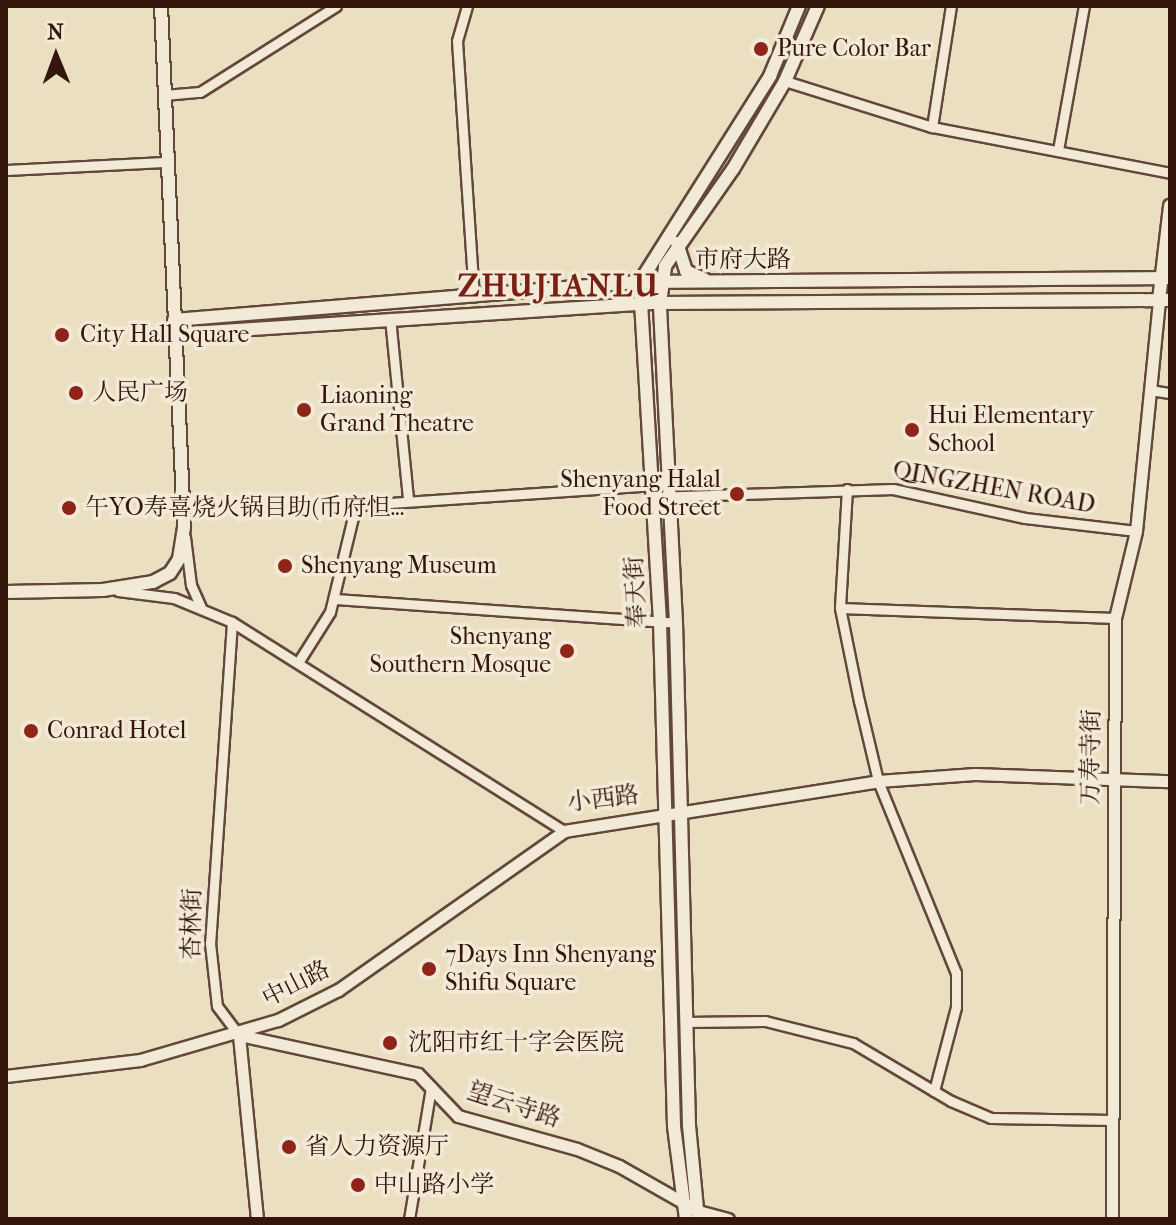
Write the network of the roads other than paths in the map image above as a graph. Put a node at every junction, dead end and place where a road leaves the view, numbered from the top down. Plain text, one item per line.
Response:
1 (161, 6) edge
2 (336, 6) edge
3 (467, 6) edge
4 (799, 6) edge
5 (818, 6) edge
6 (951, 6) edge
7 (1084, 6) edge
8 (785, 81) junction
9 (164, 95) junction
10 (932, 127) junction
11 (1058, 150) junction
12 (165, 162) junction
13 (6, 170) edge
14 (1170, 173) edge
15 (1170, 206) edge
16 (677, 243) junction
17 (1165, 278) edge
18 (662, 281) junction
19 (640, 282) junction
20 (710, 282) junction
21 (474, 296) junction
22 (1164, 300) edge
23 (660, 303) junction
24 (641, 304) junction
25 (390, 318) junction
26 (174, 320) junction
27 (175, 334) junction
28 (1150, 390) junction
29 (1170, 393) edge
30 (847, 489) junction
31 (669, 490) junction
32 (652, 491) junction
33 (408, 498) junction
34 (184, 526) junction
35 (1136, 531) junction
36 (103, 590) junction
37 (6, 592) edge
38 (335, 599) junction
39 (201, 607) junction
40 (840, 608) junction
41 (1115, 618) junction
42 (232, 622) junction
43 (660, 622) junction
44 (676, 623) junction
45 (299, 661) junction
46 (878, 781) junction
47 (1170, 781) edge
48 (1112, 783) junction
49 (679, 810) junction
50 (664, 813) junction
51 (564, 831) junction
52 (685, 1022) junction
53 (239, 1035) junction
54 (6, 1076) edge
55 (431, 1087) junction
56 (934, 1091) junction
57 (1112, 1120) junction
58 (682, 1203) junction
59 (698, 1215) edge
60 (257, 1219) edge
61 (409, 1219) edge
62 (686, 1219) edge
63 (728, 1219) edge
64 (1112, 1219) edge

1 - 9 main road
2 - 9 street
3 - 21 street
4 - 19 main road
5 - 8 main road, 奉天街
6 - 10 street
7 - 11 street
8 - 10 street
8 - 16 main road, 奉天街
9 - 12 main road
10 - 11 street
11 - 14 street
12 - 13 street
12 - 26 main road
15 - 17 main road
16 - 18 main road, 奉天街
16 - 20 main road
17 - 20 main road, 市府大路
17 - 22 main road
18 - 19 main road, 市府大路
18 - 20 main road, 市府大路
18 - 23 main road, 奉天街
19 - 21 main road, 市府大路
19 - 24 main road, 奉天街
21 - 26 main road, 市府大路
22 - 23 main road, 市府大路
22 - 28 street, 万寿寺街
23 - 24 main road, 市府大路
23 - 31 main road, 奉天街
24 - 25 main road, 市府大路
24 - 32 main road, 奉天街
25 - 27 main road, 市府大路
25 - 33 street
26 - 27 main road
27 - 34 main road
28 - 29 street
28 - 35 street, 万寿寺街
30 - 31 street, QINGZHEN ROAD
30 - 35 street, QINGZHEN ROAD
30 - 40 street
31 - 32 street, QINGZHEN ROAD
31 - 44 main road, 奉天街
32 - 33 street, QINGZHEN ROAD
32 - 43 main road, 奉天街
33 - 38 street, QINGZHEN ROAD
34 - 36 main road
34 - 39 street
35 - 41 street, 万寿寺街
36 - 37 main road
36 - 39 street, 小西路
38 - 43 street
38 - 45 street
39 - 42 street, 小西路
40 - 41 street
40 - 46 street
41 - 48 street, 万寿寺街
42 - 45 street, 小西路
42 - 53 street, 杏林街
43 - 44 street
43 - 50 main road, 奉天街
44 - 49 main road, 奉天街
45 - 51 street, 小西路
46 - 48 street, 小西路
46 - 49 street, 小西路
46 - 56 street
47 - 48 street, 小西路
48 - 57 street, 万寿寺街
49 - 50 street, 小西路
49 - 52 main road, 奉天街
50 - 51 street, 小西路
50 - 58 main road, 奉天街
51 - 53 street, 中山路
52 - 56 street
52 - 59 main road, 奉天街
53 - 54 street, 中山路
53 - 55 street, 望云寺路
53 - 60 street, 杏林街
55 - 58 street, 望云寺路
55 - 61 street
56 - 57 street
57 - 64 street, 万寿寺街
58 - 59 street, 望云寺路
58 - 62 main road, 奉天街
59 - 63 street, 望云寺路

